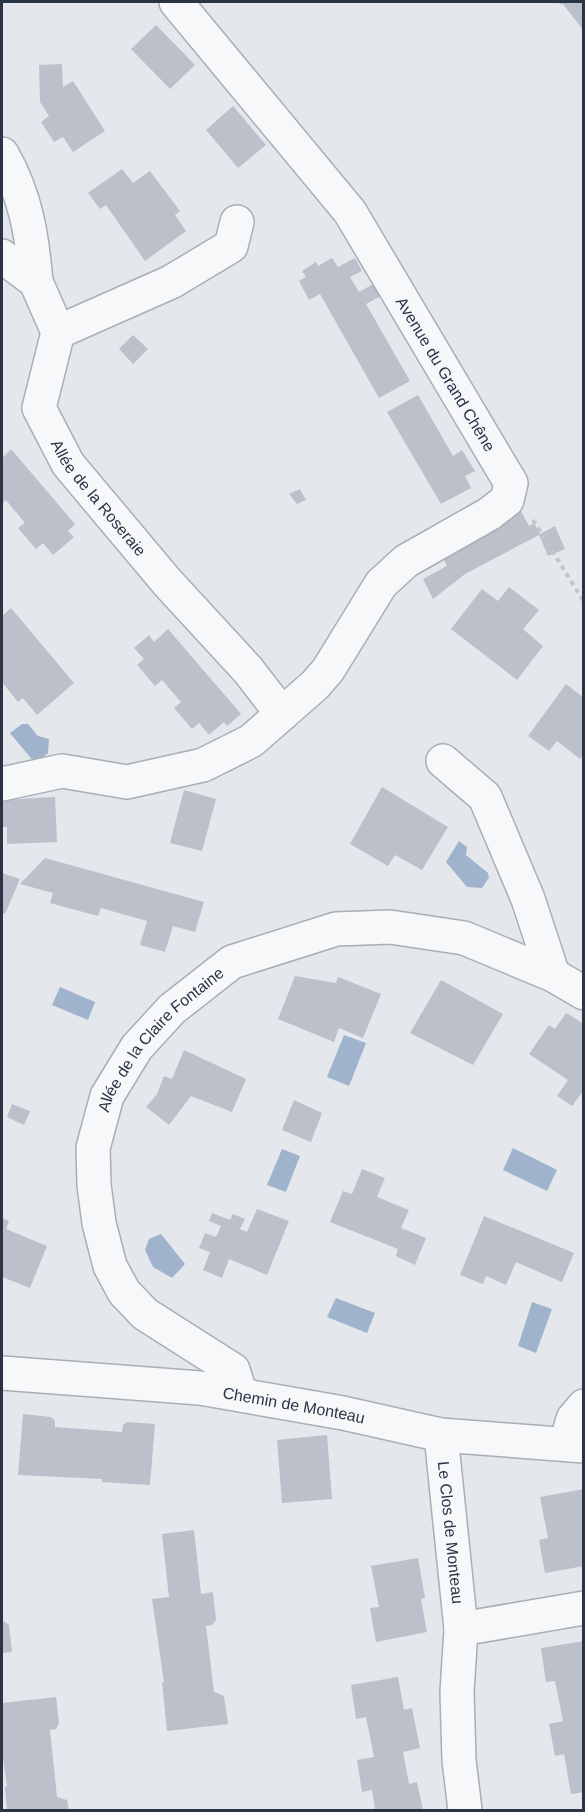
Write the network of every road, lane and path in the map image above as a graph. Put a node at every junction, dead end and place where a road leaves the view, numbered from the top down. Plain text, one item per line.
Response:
1 (176, 2) edge
2 (2, 154) edge
3 (237, 222) dead end
4 (2, 256) edge
5 (36, 282) junction
6 (58, 332) junction
7 (511, 483) junction
8 (584, 602) edge
9 (282, 714) junction
10 (443, 761) dead end
11 (2, 784) edge
12 (553, 975) junction
13 (584, 993) edge
14 (2, 1373) edge
15 (241, 1395) junction
16 (584, 1406) edge
17 (441, 1435) junction
18 (575, 1445) edge
19 (584, 1608) edge
20 (461, 1629) junction
21 (465, 1810) edge

1 - 7 street, Avenue du Grand Chêne
2 - 5 street
3 - 6 street
4 - 5 street
5 - 6 street
6 - 9 street, Allée de la Roseraie
7 - 8 path
7 - 9 street
9 - 11 street
10 - 12 street
12 - 13 street, Allée de la Claire Fontaine
12 - 15 street, Allée de la Claire Fontaine
14 - 15 street, Chemin de Monteau
15 - 17 street, Chemin de Monteau
16 - 18 street
17 - 18 street, Chemin de Monteau
17 - 20 street, Le Clos de Monteau
19 - 20 street
20 - 21 street, Le Clos de Monteau

